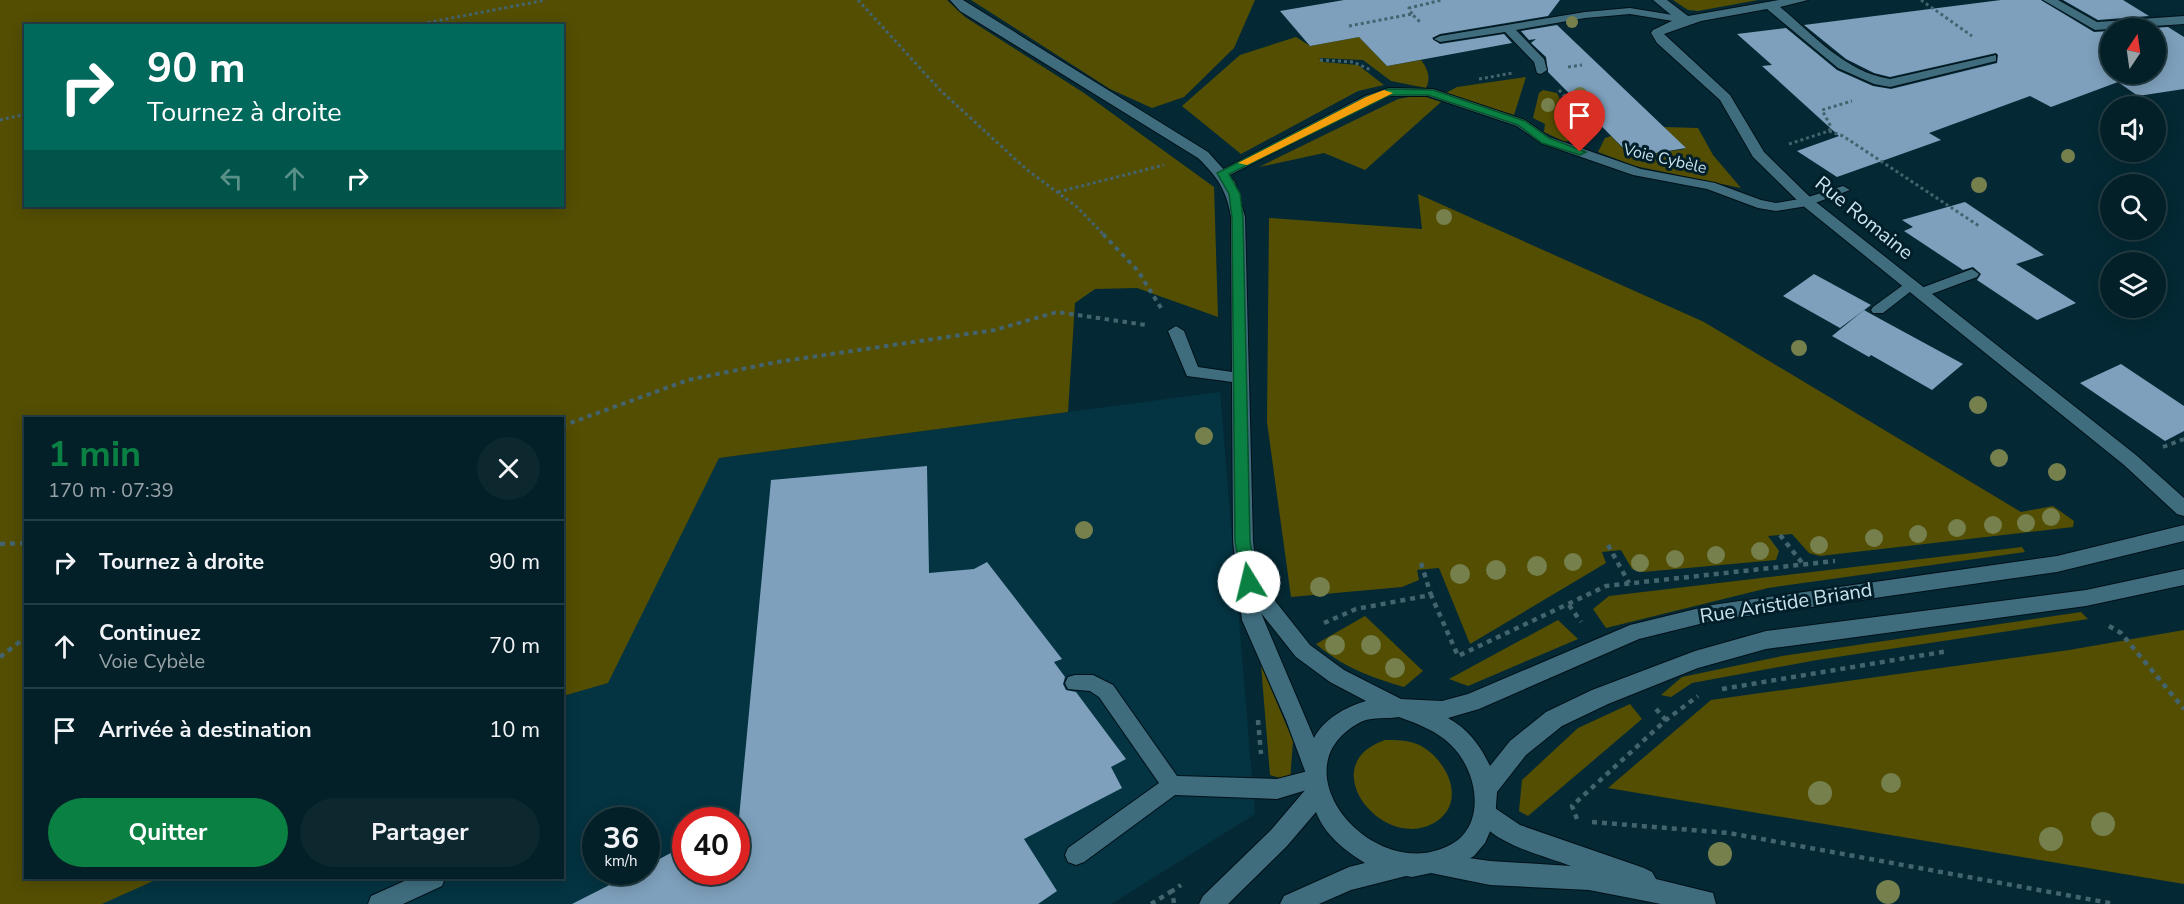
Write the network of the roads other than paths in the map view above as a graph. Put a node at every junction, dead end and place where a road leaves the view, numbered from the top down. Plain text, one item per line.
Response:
1 (956, 0) edge
2 (1659, 0) edge
3 (1802, 0) edge
4 (2049, 0) edge
5 (1771, 6) junction
6 (1685, 20) junction
7 (2184, 20) edge
8 (1508, 28) junction
9 (1440, 39) road end
10 (1991, 58) road end
11 (1540, 70) road end
12 (1223, 173) junction
13 (1843, 190) dead end
14 (1807, 202) junction
15 (1972, 274) dead end
16 (1916, 289) junction
17 (1878, 310) dead end
18 (1176, 332) road end
19 (1240, 378) junction
20 (2184, 509) edge
21 (2184, 533) edge
22 (2184, 577) edge
23 (1249, 582) junction
24 (1075, 683) dead end
25 (1399, 708) junction
26 (1316, 779) junction
27 (1172, 785) junction
28 (1487, 787) junction
29 (1486, 813) junction
30 (1076, 855) dead end
31 (1434, 864) junction
32 (1406, 865) junction
33 (432, 879) edge
34 (1708, 903) edge
35 (379, 904) edge
36 (1212, 904) edge
37 (1292, 904) edge

1 - 12 street
2 - 6 street
3 - 5 street, Rue Romaine
4 - 7 street
5 - 6 street, Rue Romaine
5 - 10 street
6 - 8 lane
6 - 14 street, Rue Romaine
8 - 9 lane
8 - 11 lane
12 - 14 lane, Voie Cybèle
12 - 19 street
13 - 14 lane, Voie Cybèle
14 - 16 street, Rue Romaine
15 - 16 lane
16 - 17 lane
16 - 20 street, Rue Romaine
18 - 19 lane
19 - 23 street
21 - 25 street, Rue Aristide Briand
22 - 28 street, Rue Aristide Briand
23 - 25 street
23 - 26 street
24 - 27 lane
25 - 26 street
25 - 28 street
26 - 27 lane
26 - 32 street
26 - 36 street
27 - 30 lane
28 - 29 street
29 - 31 street
29 - 34 street
31 - 32 street
31 - 34 street
32 - 37 street
33 - 35 lane

